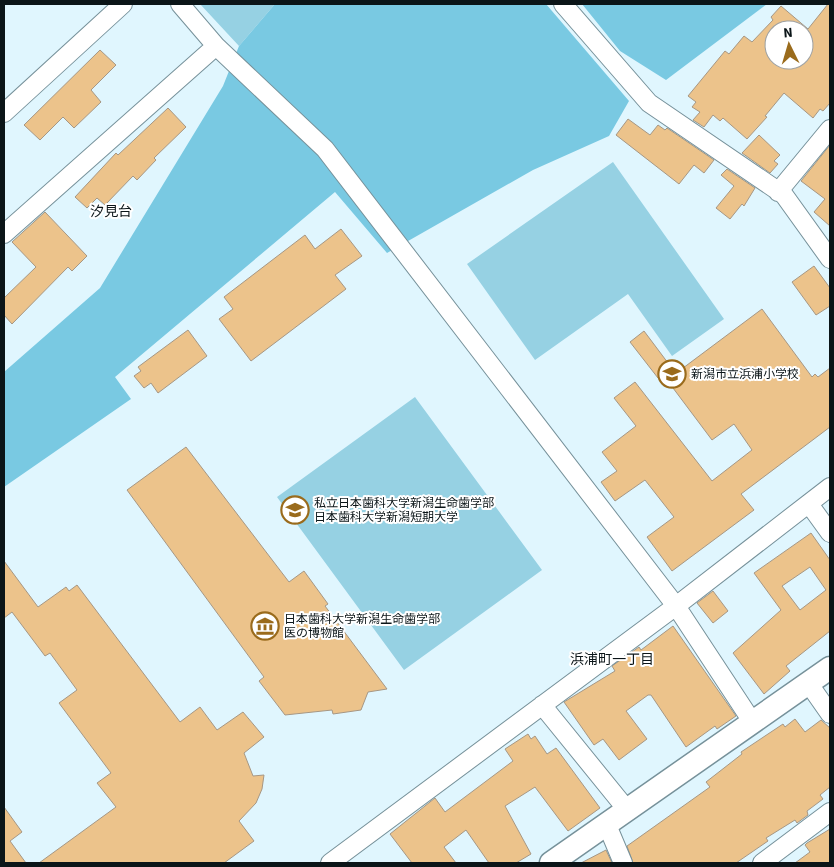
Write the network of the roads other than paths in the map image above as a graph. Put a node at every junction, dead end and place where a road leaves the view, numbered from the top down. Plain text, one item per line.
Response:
1 (123, 4) edge
2 (180, 4) edge
3 (563, 4) edge
4 (216, 46) junction
5 (4, 113) edge
6 (830, 129) edge
7 (778, 192) junction
8 (4, 234) edge
9 (830, 259) edge
10 (830, 488) edge
11 (809, 504) junction
12 (830, 533) edge
13 (676, 606) junction
14 (830, 668) edge
15 (809, 684) junction
16 (542, 705) junction
17 (830, 714) edge
18 (754, 723) junction
19 (628, 811) junction
20 (830, 812) edge
21 (608, 825) junction
22 (330, 863) edge
23 (551, 863) edge
24 (623, 863) edge
25 (762, 863) edge

1 - 5 street
2 - 4 street
3 - 7 street
4 - 8 street
4 - 13 street
6 - 7 street
7 - 9 street
10 - 11 street
11 - 12 street
11 - 13 street
13 - 16 street
13 - 18 street
14 - 15 street
15 - 17 street
15 - 18 street
16 - 19 street
16 - 22 street
18 - 19 street
19 - 21 street
20 - 25 street
21 - 23 street
21 - 24 street

